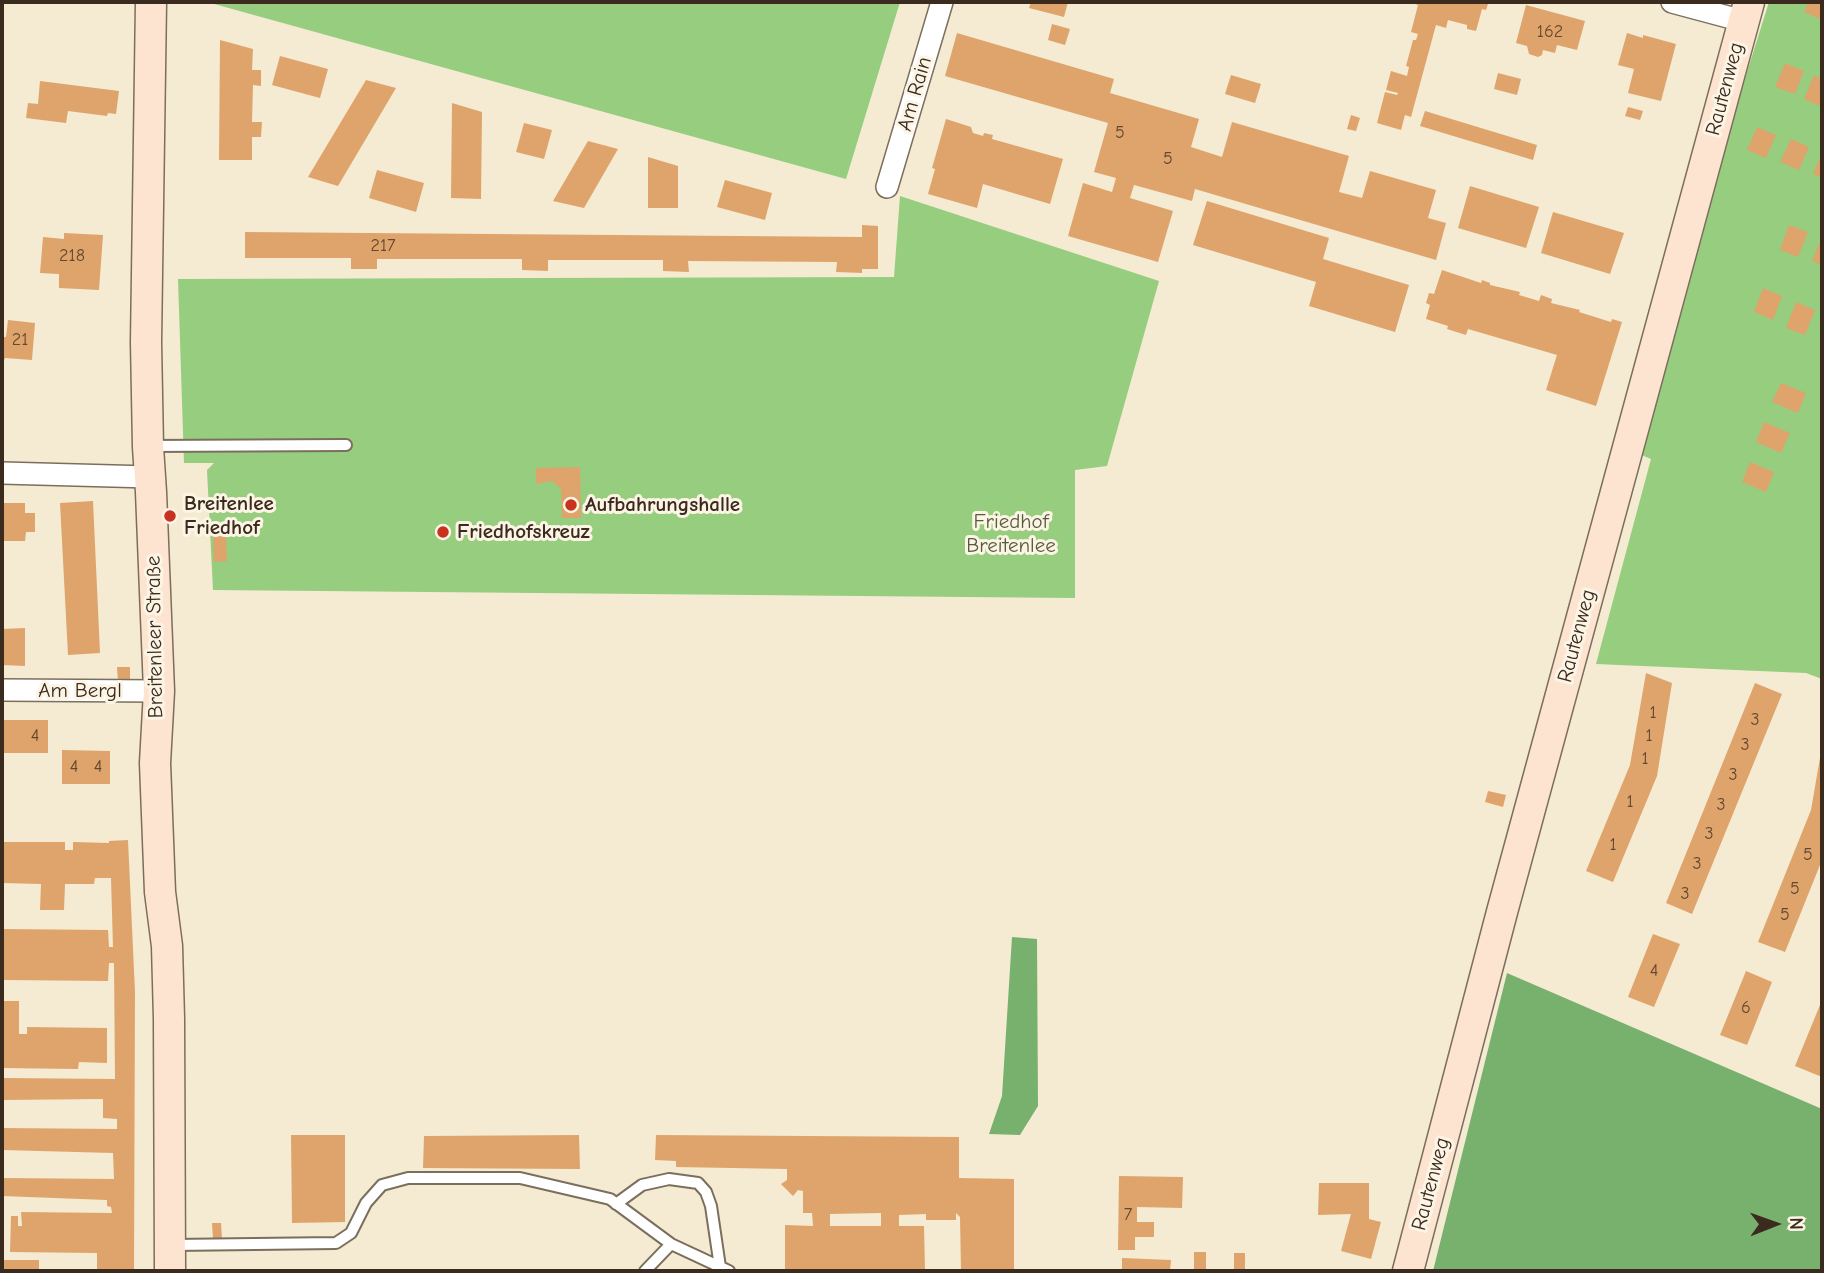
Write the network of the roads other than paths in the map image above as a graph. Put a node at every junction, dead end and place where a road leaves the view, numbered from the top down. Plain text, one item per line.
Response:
1 (151, 2) edge
2 (942, 2) edge
3 (1672, 2) edge
4 (1746, 11) edge
5 (887, 187) dead end
6 (346, 445) dead end
7 (148, 446) junction
8 (2, 473) edge
9 (150, 477) junction
10 (2, 690) edge
11 (159, 691) junction
12 (616, 1204) junction
13 (671, 1244) junction
14 (170, 1258) edge
15 (724, 1269) edge
16 (645, 1271) edge
17 (1408, 1271) edge

1 - 7 street, Breitenleer Straße
2 - 5 street, Am Rain
3 - 4 street
4 - 17 street, Rautenweg
6 - 7 lane
7 - 9 street, Breitenleer Straße
8 - 9 street
9 - 11 street, Breitenleer Straße
10 - 11 street, Am Bergl
11 - 14 street, Breitenleer Straße
12 - 13 lane
12 - 14 lane
12 - 15 lane
13 - 15 lane
13 - 16 lane

